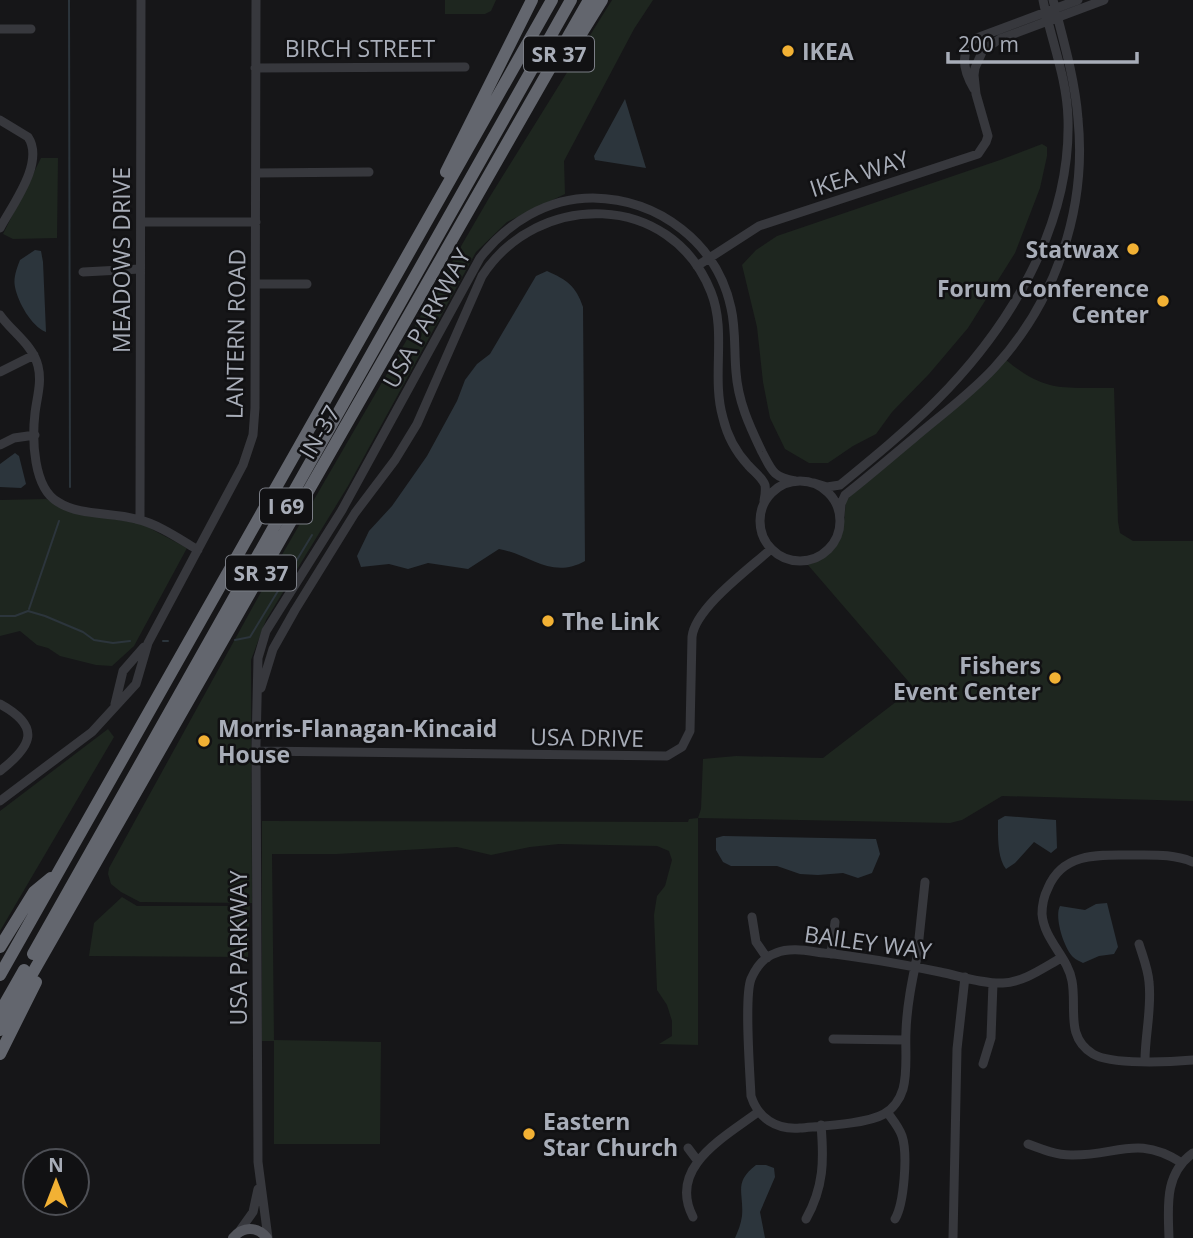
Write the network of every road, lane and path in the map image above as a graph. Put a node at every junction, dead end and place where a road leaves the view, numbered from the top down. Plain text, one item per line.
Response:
1 (141, 0) edge
2 (256, 0) edge
3 (532, 0) edge
4 (547, 0) edge
5 (552, 0) edge
6 (571, 0) edge
7 (589, 0) edge
8 (602, 0) edge
9 (1043, 0) edge
10 (1078, 0) edge
11 (1104, 0) edge
12 (1052, 12) edge
13 (541, 20) junction
14 (0, 29) edge
15 (31, 29) dead end
16 (465, 67) dead end
17 (255, 68) junction
18 (976, 94) junction
19 (529, 107) junction
20 (0, 120) edge
21 (369, 172) dead end
22 (256, 173) junction
23 (141, 222) junction
24 (256, 222) junction
25 (0, 228) edge
26 (710, 258) junction
27 (697, 266) junction
28 (141, 269) junction
29 (83, 272) dead end
30 (256, 284) junction
31 (307, 284) dead end
32 (391, 284) junction
33 (0, 315) edge
34 (34, 355) junction
35 (0, 372) edge
36 (35, 435) junction
37 (0, 445) edge
38 (796, 481) junction
39 (814, 483) junction
40 (764, 501) junction
41 (840, 516) junction
42 (140, 520) junction
43 (771, 549) junction
44 (198, 550) junction
45 (148, 643) junction
46 (0, 704) edge
47 (114, 708) junction
48 (257, 710) junction
49 (256, 751) junction
50 (0, 771) edge
51 (0, 801) edge
52 (1193, 862) edge
53 (56, 873) junction
54 (925, 882) dead end
55 (67, 914) junction
56 (752, 917) dead end
57 (835, 922) dead end
58 (1139, 944) dead end
59 (0, 947) edge
60 (831, 954) junction
61 (767, 958) junction
62 (1061, 958) junction
63 (915, 967) junction
64 (0, 975) edge
65 (965, 977) junction
66 (993, 983) junction
67 (0, 1012) edge
68 (0, 1030) edge
69 (833, 1039) dead end
70 (905, 1040) junction
71 (0, 1054) edge
72 (1145, 1060) junction
73 (1193, 1060) edge
74 (983, 1064) dead end
75 (758, 1112) junction
76 (887, 1112) junction
77 (821, 1125) junction
78 (1028, 1144) dead end
79 (688, 1148) dead end
80 (1193, 1153) edge
81 (697, 1160) junction
82 (1182, 1163) junction
83 (259, 1184) junction
84 (693, 1217) dead end
85 (806, 1219) dead end
86 (895, 1219) dead end
87 (233, 1236) edge
88 (267, 1238) edge
89 (953, 1238) edge
90 (1169, 1238) edge

1 - 23 street, MEADOWS DRIVE
2 - 17 street, LANTERN ROAD
3 - 32 highway
4 - 13 highway, SR 37
5 - 13 highway, I 69
6 - 67 highway, I 69
7 - 19 highway, IN-37 / SR 37
8 - 19 highway
9 - 12 street, USA PARKWAY
10 - 12 street, IKEA WAY
11 - 12 street, IKEA WAY
12 - 18 street, IKEA WAY
12 - 18 street, IKEA WAY
12 - 39 street, USA PARKWAY
12 - 41 street, USA PARKWAY
13 - 32 highway, I 69
14 - 15 street
16 - 17 street, BIRCH STREET
17 - 22 street, LANTERN ROAD
18 - 26 street, IKEA WAY
19 - 55 highway, IN-37 / SR 37
20 - 25 street
21 - 22 street
22 - 24 street, LANTERN ROAD
23 - 24 street
23 - 28 street, MEADOWS DRIVE
24 - 30 street, LANTERN ROAD
26 - 27 street, IKEA WAY
26 - 38 street, USA PARKWAY
26 - 48 street, USA PARKWAY
27 - 40 street, USA PARKWAY
27 - 48 street, USA PARKWAY
28 - 29 street
28 - 42 street, MEADOWS DRIVE
30 - 31 street
30 - 44 street, LANTERN ROAD
32 - 53 highway, I 69
33 - 34 street
34 - 35 street
34 - 36 street
36 - 37 street
36 - 42 street
38 - 39 street, USA PARKWAY
38 - 40 street
39 - 41 street
40 - 43 street, USA PARKWAY
41 - 43 street, USA PARKWAY
42 - 44 street
43 - 49 street, USA DRIVE
44 - 45 street, LANTERN ROAD
45 - 47 street, LANTERN ROAD
45 - 47 street, LANTERN ROAD
46 - 50 street
47 - 51 street, LANTERN ROAD
48 - 49 street, USA PARKWAY
49 - 83 street, USA PARKWAY
52 - 62 street
53 - 59 highway
53 - 64 highway, I 69
54 - 63 street
55 - 68 highway, IN-37 / SR 37
55 - 71 highway
56 - 61 street
57 - 60 street
58 - 72 street
60 - 61 street, BAILEY WAY
60 - 63 street, BAILEY WAY
61 - 75 street
62 - 66 street
62 - 72 street
63 - 65 street, BAILEY WAY
63 - 70 street
65 - 66 street, BAILEY WAY
65 - 89 street
66 - 74 street
69 - 70 street
70 - 76 street
72 - 73 street
75 - 77 street
75 - 81 street
76 - 77 street
76 - 86 street
77 - 85 street
78 - 82 street
79 - 81 street
80 - 82 street
81 - 84 street
82 - 90 street
83 - 87 street, USA PARKWAY
83 - 88 street, USA PARKWAY
87 - 88 main road

